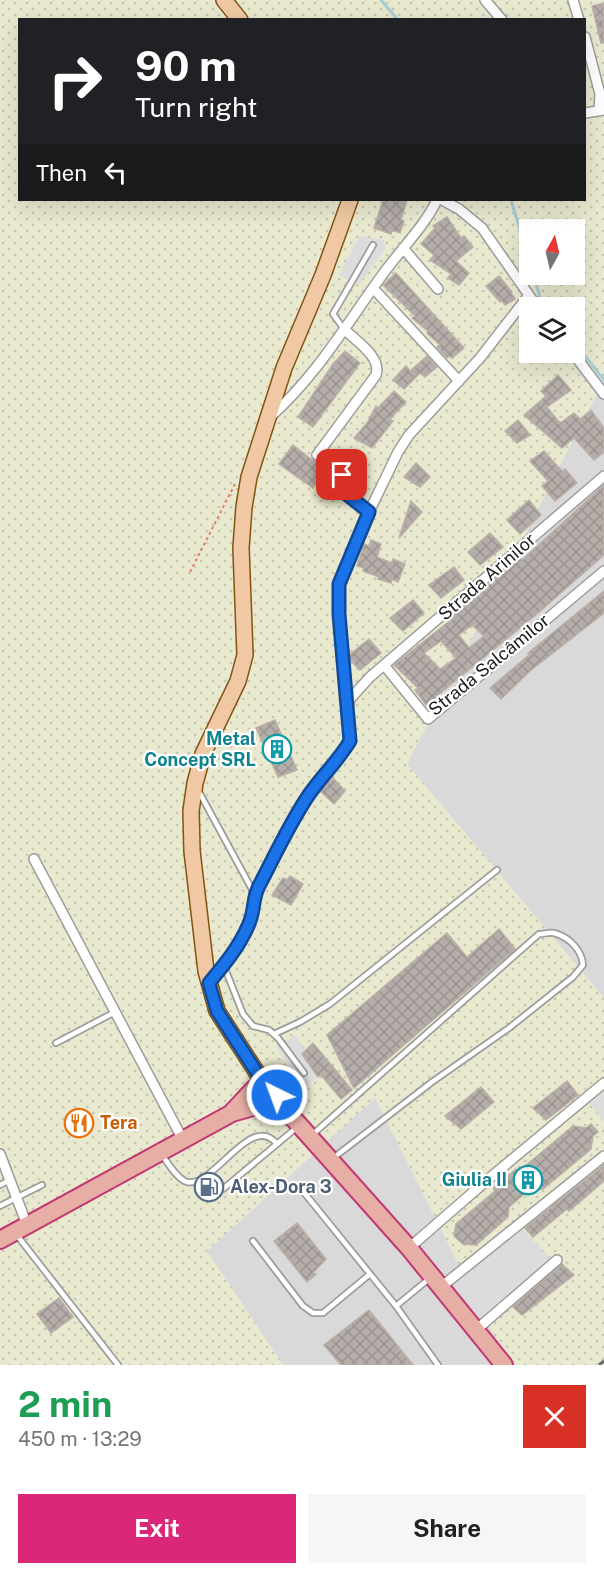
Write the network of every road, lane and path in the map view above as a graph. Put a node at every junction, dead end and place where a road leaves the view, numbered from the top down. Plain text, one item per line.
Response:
1 (485, 0) edge
2 (573, 0) edge
3 (500, 18) edge
4 (578, 18) edge
5 (586, 42) edge
6 (602, 111) edge
7 (586, 113) edge
8 (350, 201) edge
9 (436, 201) edge
10 (444, 201) edge
11 (373, 245) dead end
12 (403, 248) junction
13 (373, 288) junction
14 (438, 289) dead end
15 (529, 295) joint
16 (344, 329) junction
17 (580, 363) edge
18 (459, 381) junction
19 (604, 394) edge
20 (267, 420) junction
21 (604, 476) edge
22 (249, 477) junction
23 (369, 512) junction
24 (604, 571) edge
25 (190, 572) dead end
26 (384, 665) junction
27 (347, 708) junction
28 (195, 783) junction
29 (34, 858) dead end
30 (497, 870) dead end
31 (254, 893) junction
32 (224, 966) junction
33 (209, 983) junction
34 (115, 1012) junction
35 (274, 1034) junction
36 (56, 1043) dead end
37 (304, 1073) dead end
38 (604, 1083) edge
39 (263, 1094) junction
40 (301, 1127) junction
41 (183, 1140) junction
42 (277, 1144) junction
43 (160, 1152) junction
44 (0, 1154) edge
45 (604, 1156) edge
46 (330, 1160) junction
47 (10, 1180) junction
48 (0, 1185) edge
49 (42, 1185) dead end
50 (223, 1189) dead end
51 (302, 1190) dead end
52 (17, 1198) junction
53 (0, 1206) edge
54 (14, 1232) edge
55 (253, 1241) dead end
56 (409, 1248) junction
57 (557, 1260) dead end
58 (370, 1274) junction
59 (437, 1282) junction
60 (396, 1306) junction
61 (476, 1330) junction
62 (118, 1365) edge
63 (438, 1365) edge
64 (504, 1365) edge

1 - 3 street
2 - 4 street
5 - 6 street
6 - 7 street
8 - 20 main road
9 - 12 street
10 - 15 street
11 - 16 lane
12 - 13 street
12 - 14 street
13 - 16 street
13 - 18 street
15 - 18 street
16 - 20 street
16 - 23 street
17 - 19 street
18 - 23 street
20 - 22 main road
21 - 26 street, Strada Arinilor
22 - 25 path
22 - 28 main road
23 - 27 street
24 - 26 street, Strada Salcâmilor
26 - 27 street, Strada Arinilor
27 - 31 street
28 - 31 lane
28 - 33 main road
29 - 34 street
30 - 35 lane
31 - 32 street
32 - 33 street
32 - 35 lane
33 - 39 main road
34 - 36 lane
34 - 41 street
35 - 37 lane
38 - 56 street
39 - 40 highway
39 - 41 highway
40 - 42 lane
40 - 46 highway
40 - 46 lane
41 - 43 highway
42 - 43 lane
42 - 50 lane
43 - 54 highway
44 - 47 street
45 - 59 street
46 - 56 highway
47 - 48 lane
47 - 52 street
49 - 52 lane
51 - 58 lane
52 - 53 lane
52 - 54 street
54 - 62 lane
55 - 58 lane
56 - 59 highway
57 - 61 street
58 - 60 lane
59 - 60 lane
59 - 61 highway
60 - 63 lane
61 - 64 highway

